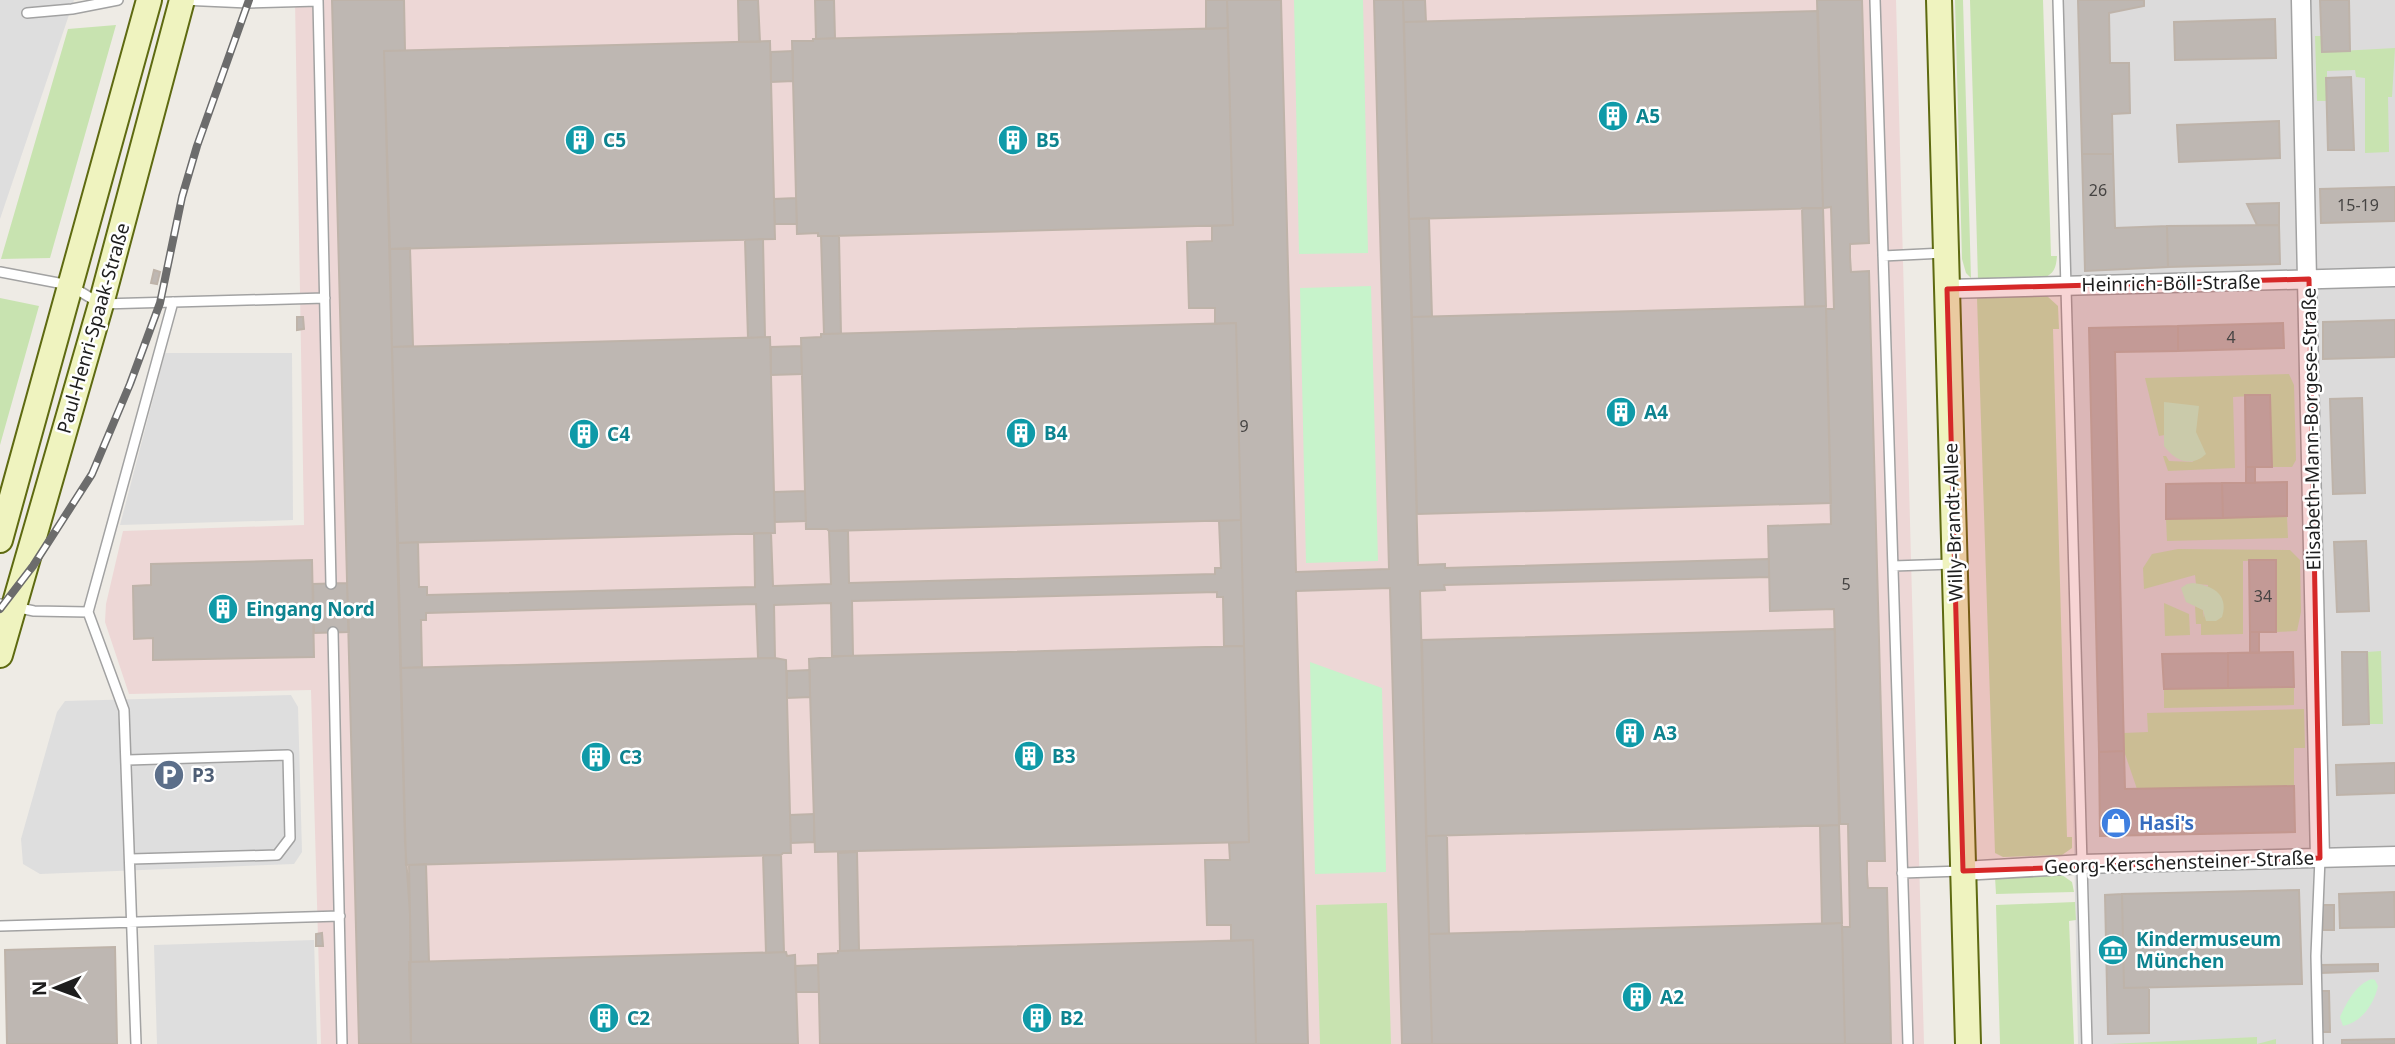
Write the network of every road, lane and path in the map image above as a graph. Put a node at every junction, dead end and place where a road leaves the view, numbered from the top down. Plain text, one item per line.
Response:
1 (118, 0) edge
2 (149, 0) edge
3 (173, 0) edge
4 (182, 0) edge
5 (1875, 0) edge
6 (1939, 0) edge
7 (2058, 0) edge
8 (2301, 0) edge
9 (27, 13) dead end
10 (1946, 253) junction
11 (1883, 256) junction
12 (0, 272) edge
13 (2395, 277) edge
14 (2309, 279) junction
15 (69, 285) junction
16 (2066, 286) junction
17 (1947, 289) junction
18 (325, 298) junction
19 (173, 302) junction
20 (101, 304) junction
21 (0, 540) edge
22 (1955, 564) junction
23 (1893, 566) junction
24 (331, 584) dead end
25 (7, 605) edge
26 (88, 612) junction
27 (333, 632) dead end
28 (0, 655) edge
29 (128, 760) junction
30 (2395, 856) edge
31 (2320, 858) junction
32 (131, 859) junction
33 (2082, 864) junction
34 (1963, 871) junction
35 (1902, 873) junction
36 (340, 916) junction
37 (133, 921) junction
38 (0, 926) edge
39 (136, 1044) edge
40 (342, 1044) edge
41 (1908, 1044) edge
42 (1968, 1044) edge
43 (2087, 1044) edge
44 (2318, 1044) edge

1 - 9 lane
2 - 15 main road, Paul-Henri-Spaak-Straße
3 - 4 lane
4 - 18 lane
4 - 20 main road, Paul-Henri-Spaak-Straße
5 - 11 lane
6 - 10 main road, Willy-Brandt-Allee
7 - 16 lane
8 - 14 street, Elisabeth-Mann-Borgese-Straße
10 - 11 lane
10 - 17 main road, Willy-Brandt-Allee
11 - 23 lane
12 - 15 lane
13 - 14 street, Heinrich-Böll-Straße
14 - 16 street, Heinrich-Böll-Straße
14 - 31 street, Elisabeth-Mann-Borgese-Straße
15 - 20 lane
15 - 21 main road, Paul-Henri-Spaak-Straße
16 - 17 street, Heinrich-Böll-Straße
16 - 33 lane
17 - 22 main road, Willy-Brandt-Allee
18 - 19 lane
18 - 24 lane
19 - 20 lane
19 - 26 lane
20 - 25 main road, Paul-Henri-Spaak-Straße
22 - 23 lane
22 - 34 main road, Willy-Brandt-Allee
23 - 35 lane
25 - 26 lane
25 - 28 main road, Paul-Henri-Spaak-Straße
26 - 29 lane
27 - 36 lane
29 - 32 lane
29 - 32 lane
30 - 31 street, Georg-Kerschensteiner-Straße
31 - 33 street, Georg-Kerschensteiner-Straße
31 - 44 lane
32 - 37 lane
33 - 34 street, Georg-Kerschensteiner-Straße
33 - 43 lane
34 - 35 lane
34 - 42 main road, Willy-Brandt-Allee
35 - 41 lane
36 - 37 lane
36 - 40 lane
37 - 38 lane
37 - 39 lane

